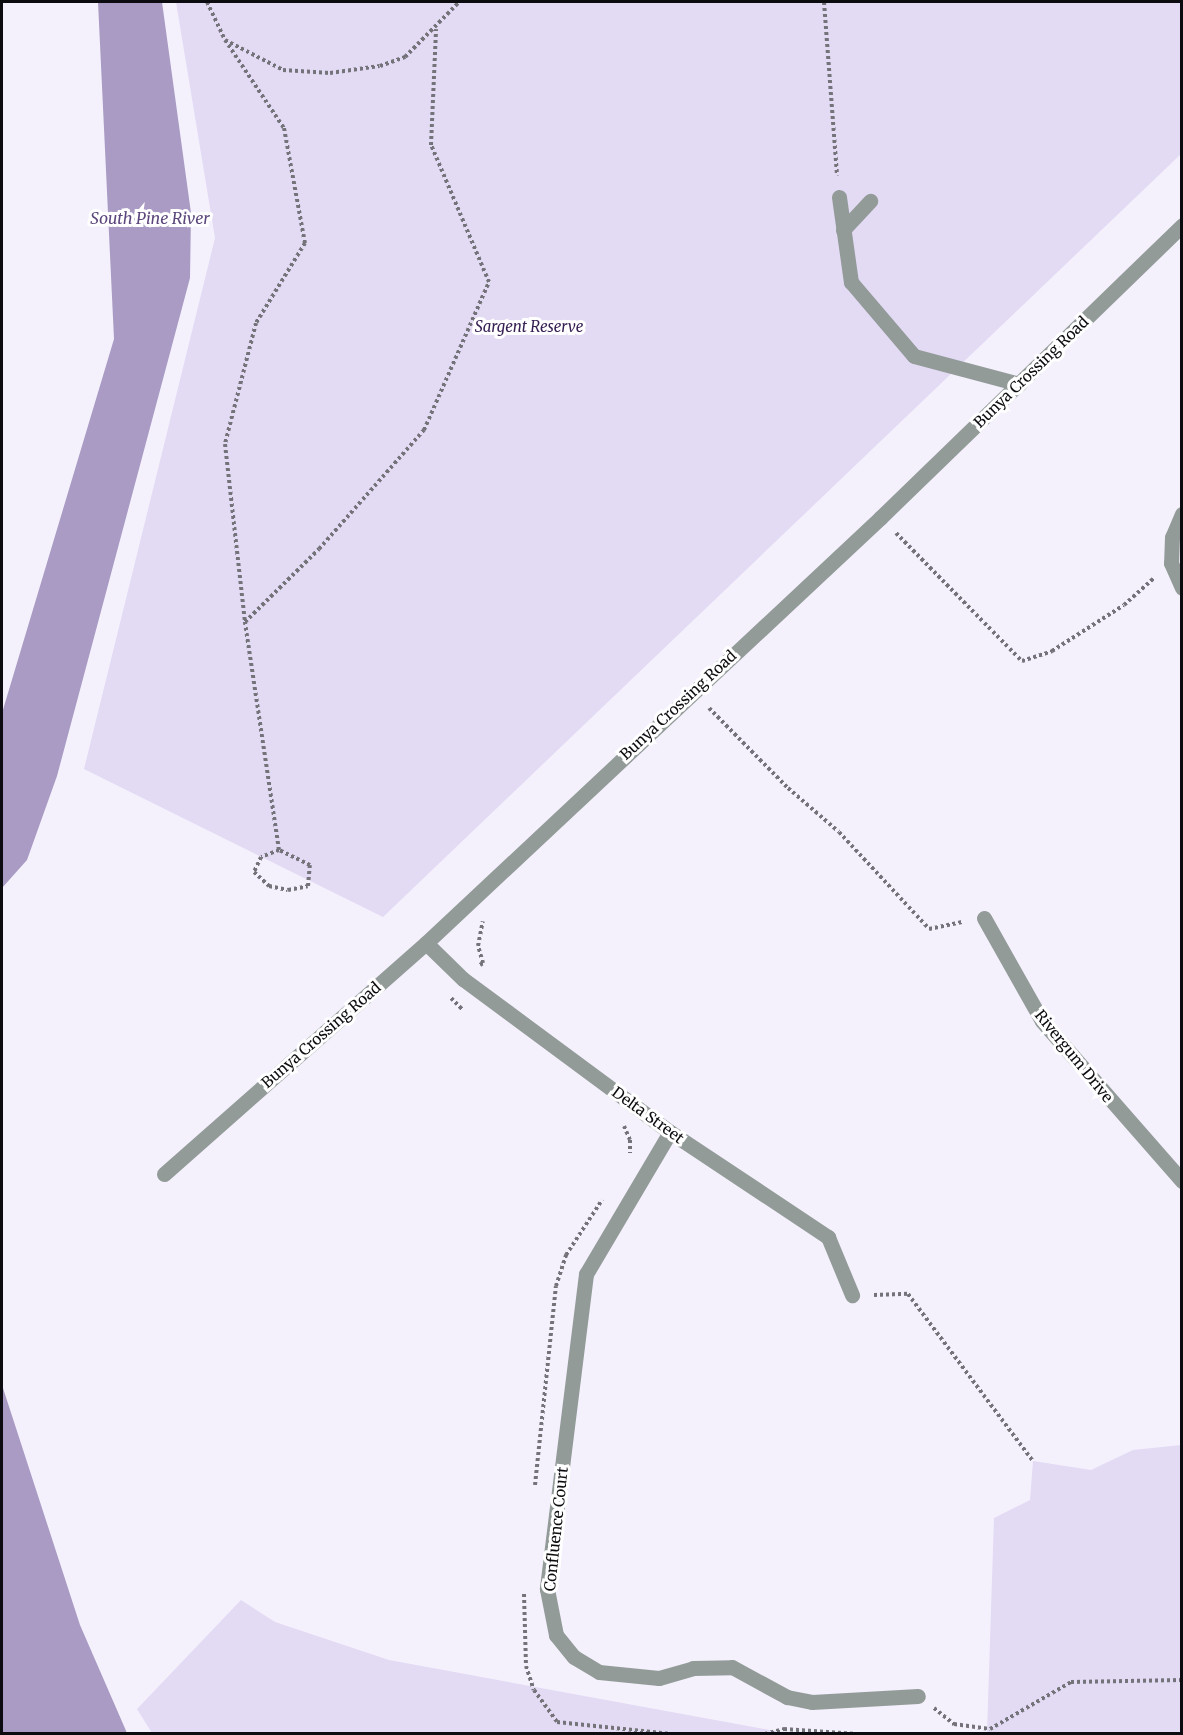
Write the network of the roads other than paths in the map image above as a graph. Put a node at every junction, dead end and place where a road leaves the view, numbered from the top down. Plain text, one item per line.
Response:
1 (839, 197) road end
2 (870, 201) dead end
3 (1182, 225) edge
4 (843, 230) junction
5 (1019, 384) junction
6 (1182, 514) edge
7 (1182, 588) edge
8 (984, 918) road end
9 (426, 943) junction
10 (670, 1132) junction
11 (164, 1174) dead end
12 (1182, 1181) edge
13 (852, 1295) road end
14 (918, 1696) road end

1 - 4 street
2 - 4 street
3 - 5 street, Bunya Crossing Road
4 - 5 street
5 - 9 street, Bunya Crossing Road
6 - 7 street
8 - 12 street, Rivergum Drive
9 - 10 street, Delta Street
9 - 11 street, Bunya Crossing Road
10 - 13 street, Delta Street
10 - 14 street, Confluence Court

